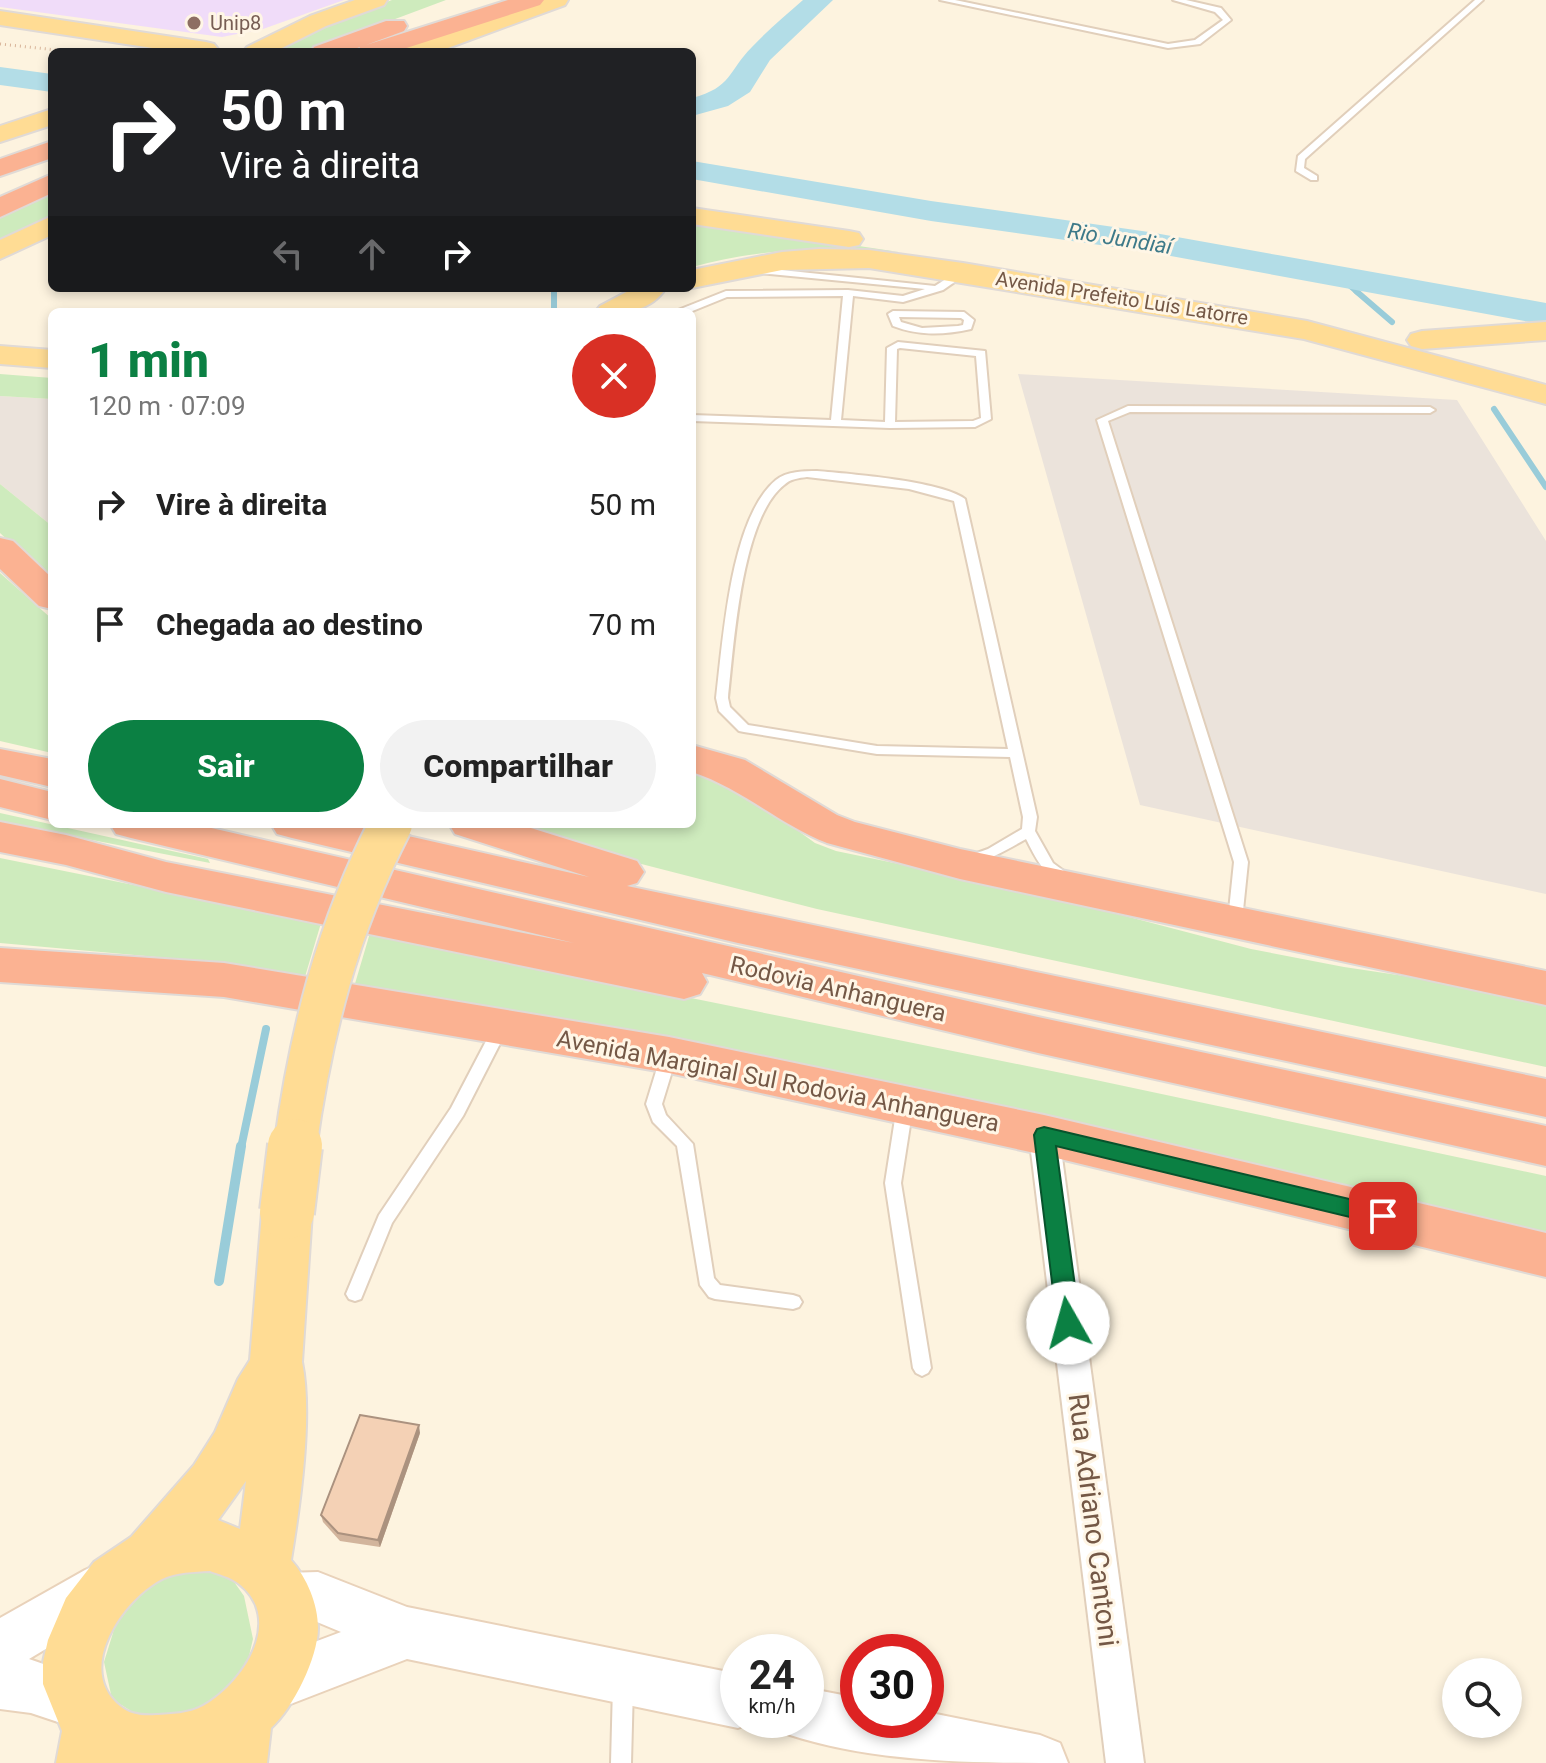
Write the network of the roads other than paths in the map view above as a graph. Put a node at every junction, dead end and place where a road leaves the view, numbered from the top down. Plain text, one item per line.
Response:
1 (376, 0) edge
2 (465, 0) edge
3 (501, 0) edge
4 (532, 0) edge
5 (557, 0) edge
6 (944, 0) edge
7 (1177, 0) edge
8 (1479, 0) edge
9 (0, 18) edge
10 (318, 21) junction
11 (0, 32) edge
12 (141, 40) junction
13 (159, 48) edge
14 (192, 48) edge
15 (222, 48) edge
16 (263, 48) edge
17 (334, 48) edge
18 (376, 48) edge
19 (379, 48) edge
20 (426, 48) edge
21 (48, 118) edge
22 (0, 134) edge
23 (48, 150) edge
24 (0, 168) edge
25 (48, 172) edge
26 (1314, 178) dead end
27 (48, 183) edge
28 (3, 200) edge
29 (696, 217) edge
30 (48, 226) edge
31 (8, 249) edge
32 (696, 278) edge
33 (952, 280) junction
34 (848, 293) junction
35 (645, 296) edge
36 (903, 299) junction
37 (619, 308) edge
38 (691, 308) edge
39 (893, 314) junction
40 (1546, 331) edge
41 (1422, 340) junction
42 (0, 348) edge
43 (0, 355) edge
44 (44, 358) edge
45 (1546, 369) edge
46 (1546, 395) edge
47 (1430, 410) dead end
48 (696, 418) edge
49 (836, 421) junction
50 (890, 425) junction
51 (0, 549) edge
52 (48, 594) edge
53 (1016, 753) junction
54 (696, 759) edge
55 (0, 762) edge
56 (48, 772) edge
57 (0, 793) edge
58 (48, 805) edge
59 (150, 828) edge
60 (309, 828) edge
61 (389, 828) edge
62 (482, 828) edge
63 (1028, 831) junction
64 (0, 840) edge
65 (960, 864) junction
66 (1085, 890) junction
67 (1235, 920) junction
68 (0, 965) edge
69 (1546, 988) edge
70 (1039, 1013) junction
71 (501, 1026) junction
72 (669, 1055) junction
73 (1546, 1098) edge
74 (905, 1106) junction
75 (1044, 1135) junction
76 (1546, 1146) edge
77 (1546, 1255) edge
78 (355, 1294) dead end
79 (793, 1302) dead end
80 (276, 1362) junction
81 (922, 1368) dead end
82 (133, 1568) junction
83 (274, 1581) junction
84 (407, 1633) junction
85 (0, 1646) edge
86 (623, 1678) junction
87 (0, 1682) edge
88 (720, 1697) edge
89 (824, 1719) edge
90 (249, 1722) edge
91 (87, 1730) edge
92 (621, 1763) edge
93 (1040, 1763) edge
94 (1125, 1763) edge

1 - 10 main road
2 - 17 highway
3 - 18 highway
4 - 19 highway
5 - 20 main road
6 - 7 lane
8 - 26 lane
9 - 11 main road
9 - 12 main road
10 - 15 main road
10 - 16 main road
11 - 12 main road
12 - 13 main road
12 - 14 main road
21 - 22 main road
23 - 24 highway
25 - 28 highway
27 - 28 highway
29 - 41 main road, Avenida Prefeito Luís Latorre
30 - 31 main road
32 - 33 main road, Avenida Prefeito Luís Latorre
33 - 36 lane
33 - 46 main road, Avenida Prefeito Luís Latorre
34 - 36 lane
34 - 38 lane
34 - 49 lane
35 - 37 main road
36 - 39 lane
39 - 39 lane
40 - 41 main road
41 - 45 main road, Avenida Prefeito Luís Latorre
42 - 44 main road
43 - 44 main road
47 - 67 lane
48 - 49 lane
49 - 50 lane
50 - 50 lane
51 - 52 highway
53 - 53 lane
53 - 63 lane
54 - 65 highway
55 - 56 highway
57 - 58 highway
59 - 70 highway, Rodovia Anhanguera
60 - 70 highway, Rodovia Anhanguera
61 - 80 main road, bridge
62 - 70 highway
63 - 65 lane
63 - 66 lane
64 - 70 highway
65 - 66 highway
66 - 67 highway
67 - 69 highway
68 - 71 highway, Avenida Marginal Sul Rodovia Anhanguera
70 - 73 highway, Rodovia Anhanguera
70 - 76 highway, Rodovia Anhanguera
71 - 72 highway, Avenida Marginal Sul Rodovia Anhanguera
71 - 78 lane
72 - 74 highway, Avenida Marginal Sul Rodovia Anhanguera
72 - 79 lane
74 - 75 highway, Avenida Marginal Sul Rodovia Anhanguera
74 - 81 lane
75 - 77 highway, Avenida Marginal Sul Rodovia Anhanguera
75 - 94 street, Rua Adriano Cantoni
80 - 82 main road
80 - 83 main road
82 - 83 main road
82 - 85 main road
82 - 91 main road
83 - 84 main road
83 - 90 main road
84 - 86 main road
84 - 90 main road
86 - 88 main road
86 - 92 lane
87 - 91 main road
89 - 93 main road
90 - 91 main road

